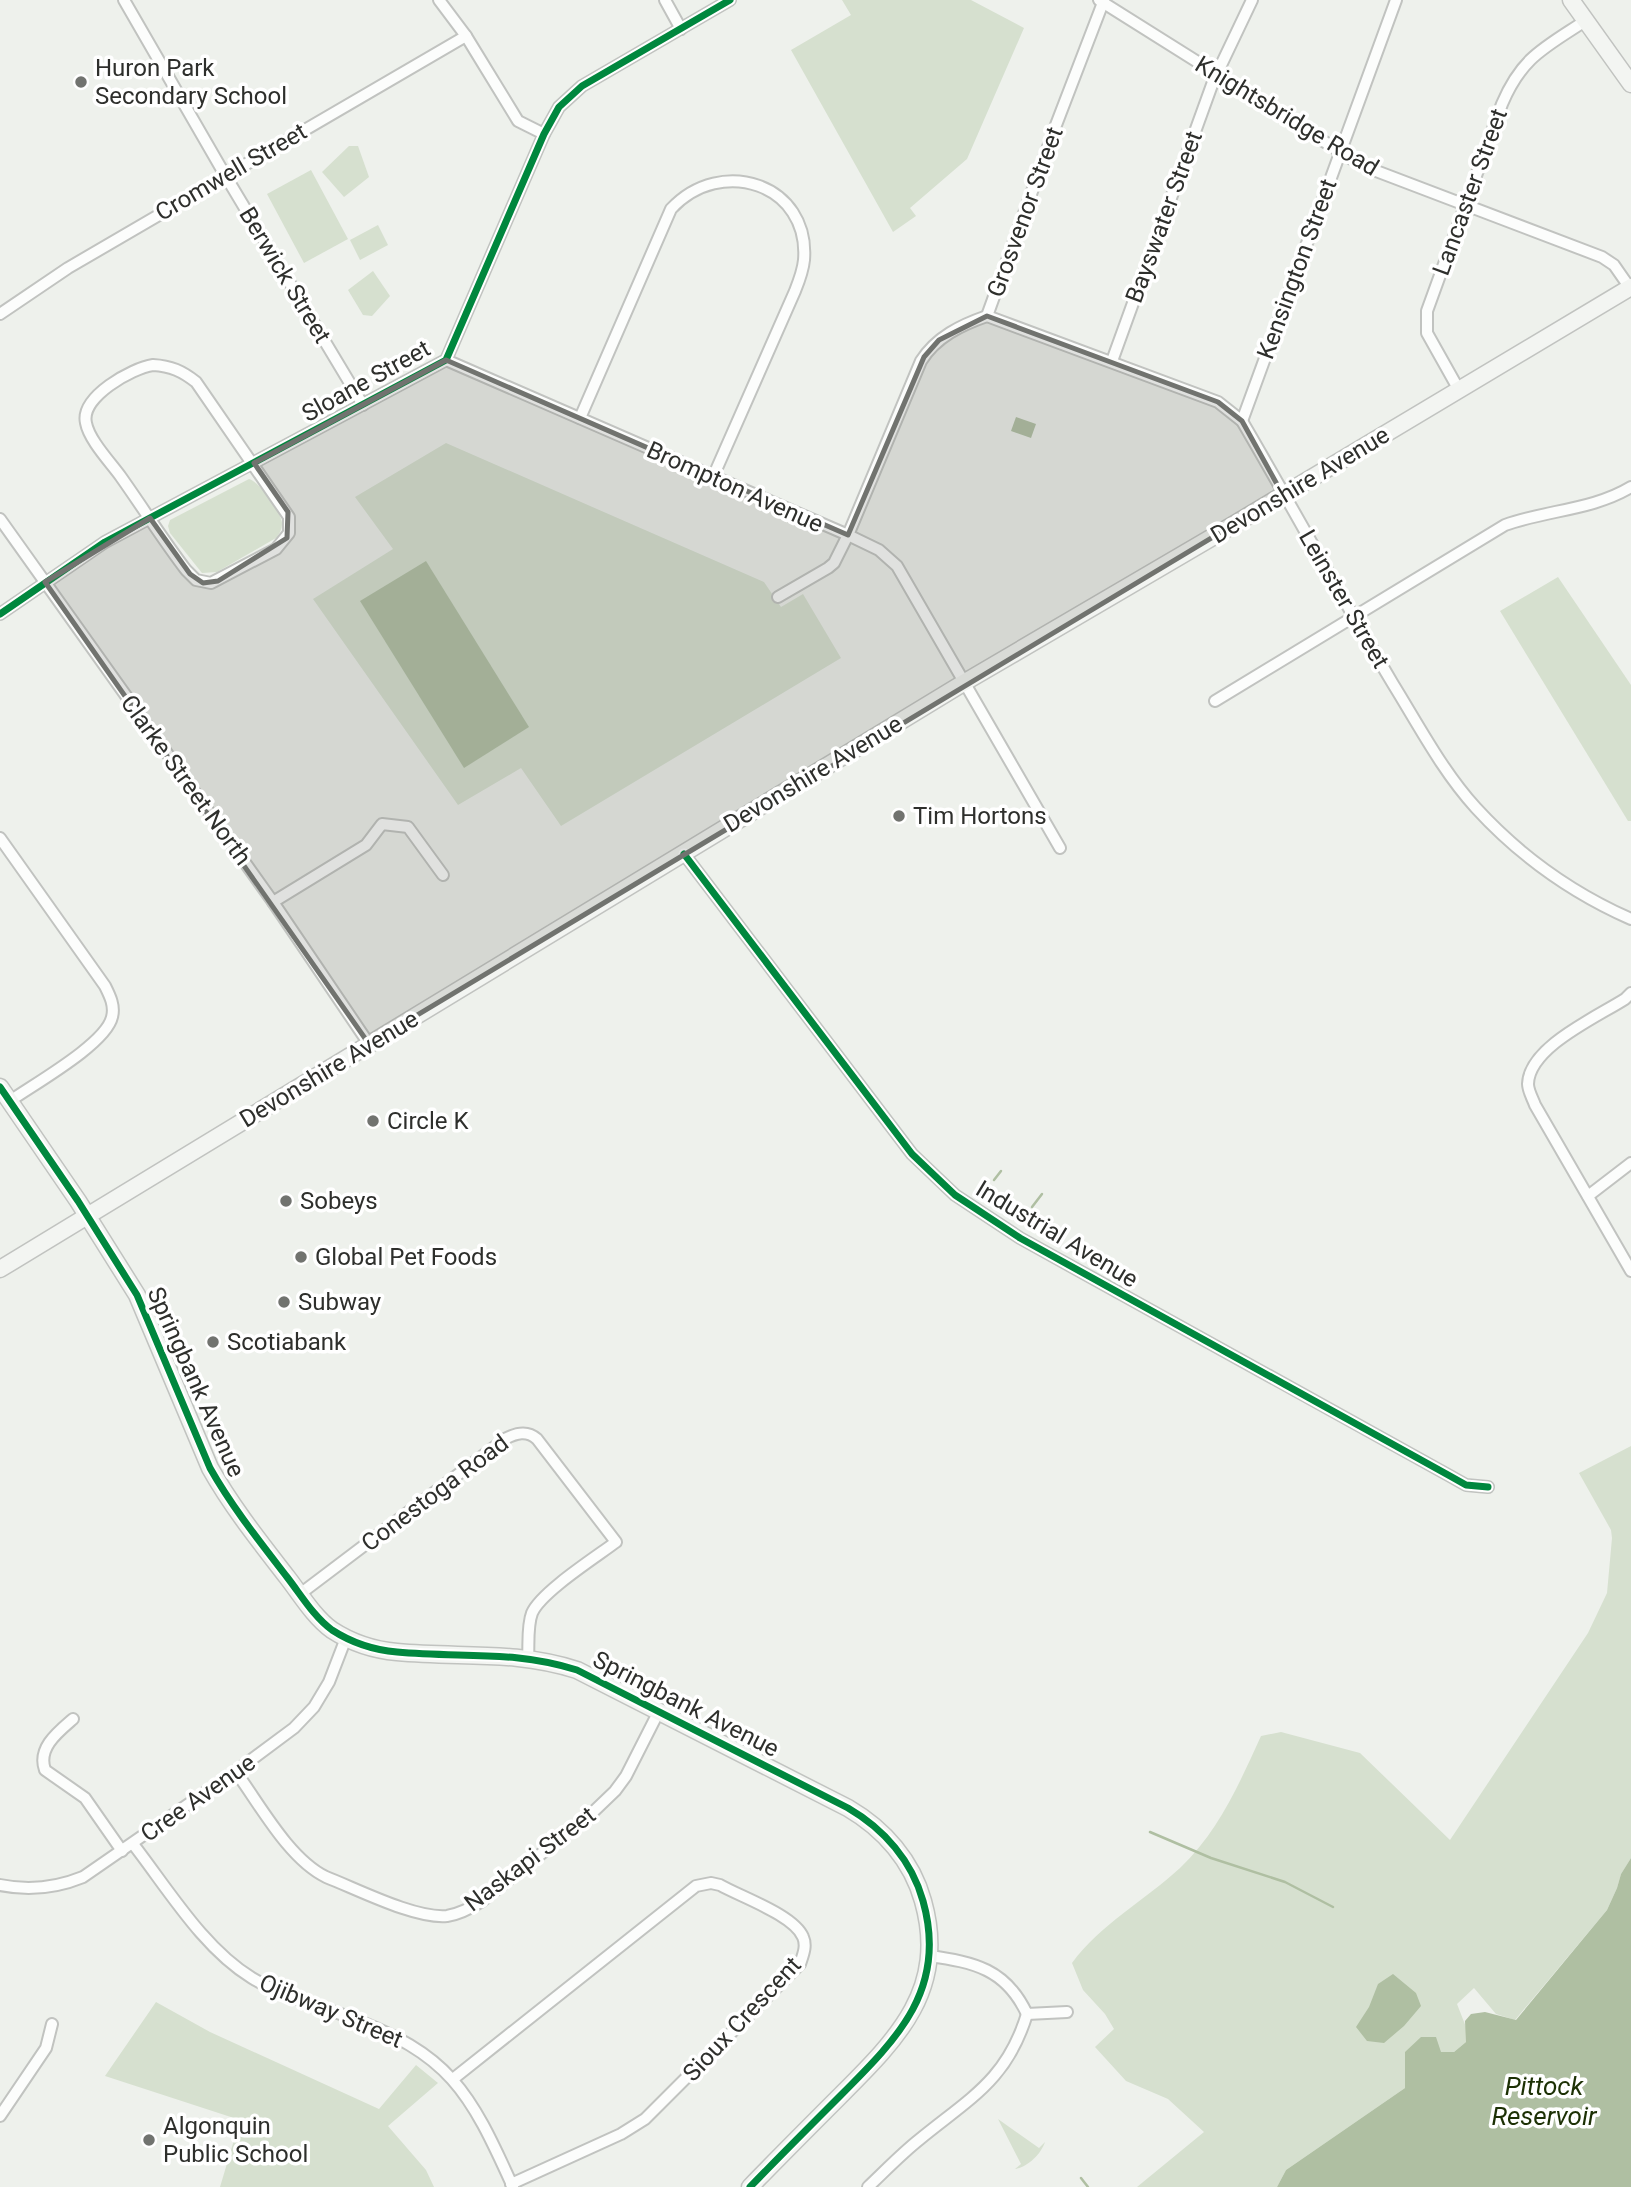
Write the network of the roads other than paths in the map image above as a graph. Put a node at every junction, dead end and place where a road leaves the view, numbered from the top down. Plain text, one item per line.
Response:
1 (124, 0) edge
2 (439, 0) edge
3 (665, 0) edge
4 (730, 0) edge
5 (1252, 0) edge
6 (1396, 0) edge
7 (1571, 0) edge
8 (1102, 1) edge
9 (1585, 21) junction
10 (681, 29) junction
11 (466, 36) junction
12 (1217, 74) junction
13 (1631, 84) edge
14 (544, 134) junction
15 (1340, 152) junction
16 (225, 175) junction
17 (1465, 205) junction
18 (1631, 287) edge
19 (0, 314) edge
20 (987, 316) junction
21 (446, 360) junction
22 (1112, 361) junction
23 (1459, 390) junction
24 (363, 405) junction
25 (580, 418) junction
26 (1242, 421) junction
27 (254, 463) junction
28 (713, 477) junction
29 (1631, 487) edge
30 (1283, 495) junction
31 (0, 519) edge
32 (150, 519) junction
33 (848, 535) junction
34 (45, 582) junction
35 (779, 597) dead end
36 (0, 614) edge
37 (1353, 616) junction
38 (965, 682) junction
39 (1215, 701) dead end
40 (0, 838) edge
41 (1060, 848) dead end
42 (684, 854) junction
43 (443, 875) dead end
44 (273, 902) junction
45 (1631, 919) edge
46 (1631, 993) edge
47 (369, 1044) junction
48 (0, 1087) edge
49 (10, 1101) junction
50 (1631, 1163) edge
51 (1588, 1196) junction
52 (88, 1215) junction
53 (0, 1269) edge
54 (1631, 1271) edge
55 (1488, 1487) dead end
56 (300, 1594) junction
57 (346, 1637) junction
58 (528, 1658) junction
59 (659, 1711) junction
60 (73, 1718) dead end
61 (236, 1772) junction
62 (133, 1844) junction
63 (122, 1851) junction
64 (0, 1885) edge
65 (929, 1956) junction
66 (1067, 2012) dead end
67 (1027, 2014) junction
68 (52, 2024) dead end
69 (453, 2079) junction
70 (0, 2116) edge
71 (512, 2185) edge
72 (750, 2187) edge
73 (868, 2187) edge

1 - 16 street, Berwick Street
2 - 11 street
3 - 10 street
4 - 10 street, Sloane Street
5 - 12 street
6 - 15 street, Kensington Street
7 - 9 main road
8 - 12 street, Knightsbridge Road
8 - 20 street, Grosvenor Street
9 - 13 main road
9 - 17 street, Lancaster Street
10 - 14 street, Sloane Street
11 - 14 street
11 - 16 street, Cromwell Street
12 - 15 street, Knightsbridge Road
12 - 22 street, Bayswater Street
14 - 21 street, Sloane Street
15 - 17 street, Knightsbridge Road
15 - 26 street, Kensington Street
16 - 19 street, Cromwell Street
16 - 24 street, Berwick Street
17 - 18 street, Knightsbridge Road
17 - 23 street, Lancaster Street
18 - 23 main road, Devonshire Avenue
20 - 22 street, Leinster Street
20 - 33 street, Grosvenor Street
21 - 24 street, Sloane Street
21 - 25 street, Brompton Avenue
22 - 26 street, Leinster Street
23 - 30 main road, Devonshire Avenue
24 - 27 street, Sloane Street
25 - 28 street, Brompton Avenue
25 - 28 street
26 - 30 street, Leinster Street
27 - 32 street, Sloane Street
27 - 32 street
27 - 32 street
28 - 33 street, Brompton Avenue
29 - 37 street
30 - 37 street, Leinster Street
30 - 38 main road, Devonshire Avenue
31 - 34 street, Clarke Street North
32 - 34 street, Sloane Street
33 - 35 street, Grosvenor Street
33 - 38 street, Brompton Avenue
34 - 36 street, Sloane Street
34 - 44 street, Clarke Street North
37 - 39 street
37 - 45 street, Leinster Street
38 - 41 street, Brompton Avenue
38 - 42 main road, Devonshire Avenue
40 - 49 street
42 - 47 main road, Devonshire Avenue
42 - 55 street, Industrial Avenue
43 - 44 street
44 - 47 street, Clarke Street North
46 - 51 street
47 - 52 main road, Devonshire Avenue
48 - 49 main road, Springbank Avenue
49 - 52 main road, Springbank Avenue
50 - 51 street
51 - 54 street
52 - 53 main road, Devonshire Avenue
52 - 56 main road, Springbank Avenue
56 - 57 main road, Springbank Avenue
56 - 58 street, Conestoga Road
57 - 58 main road, Springbank Avenue
57 - 61 street, Cree Avenue
58 - 59 main road, Springbank Avenue
59 - 61 street, Naskapi Street
59 - 65 main road, Springbank Avenue
60 - 63 street
61 - 62 street, Cree Avenue
62 - 63 street, Cree Avenue
62 - 69 street, Ojibway Street
63 - 64 street, Cree Avenue
65 - 67 street
65 - 72 main road, Springbank Avenue
66 - 67 street
67 - 73 street
68 - 70 street
69 - 71 street, Ojibway Street
69 - 71 street, Sioux Crescent

